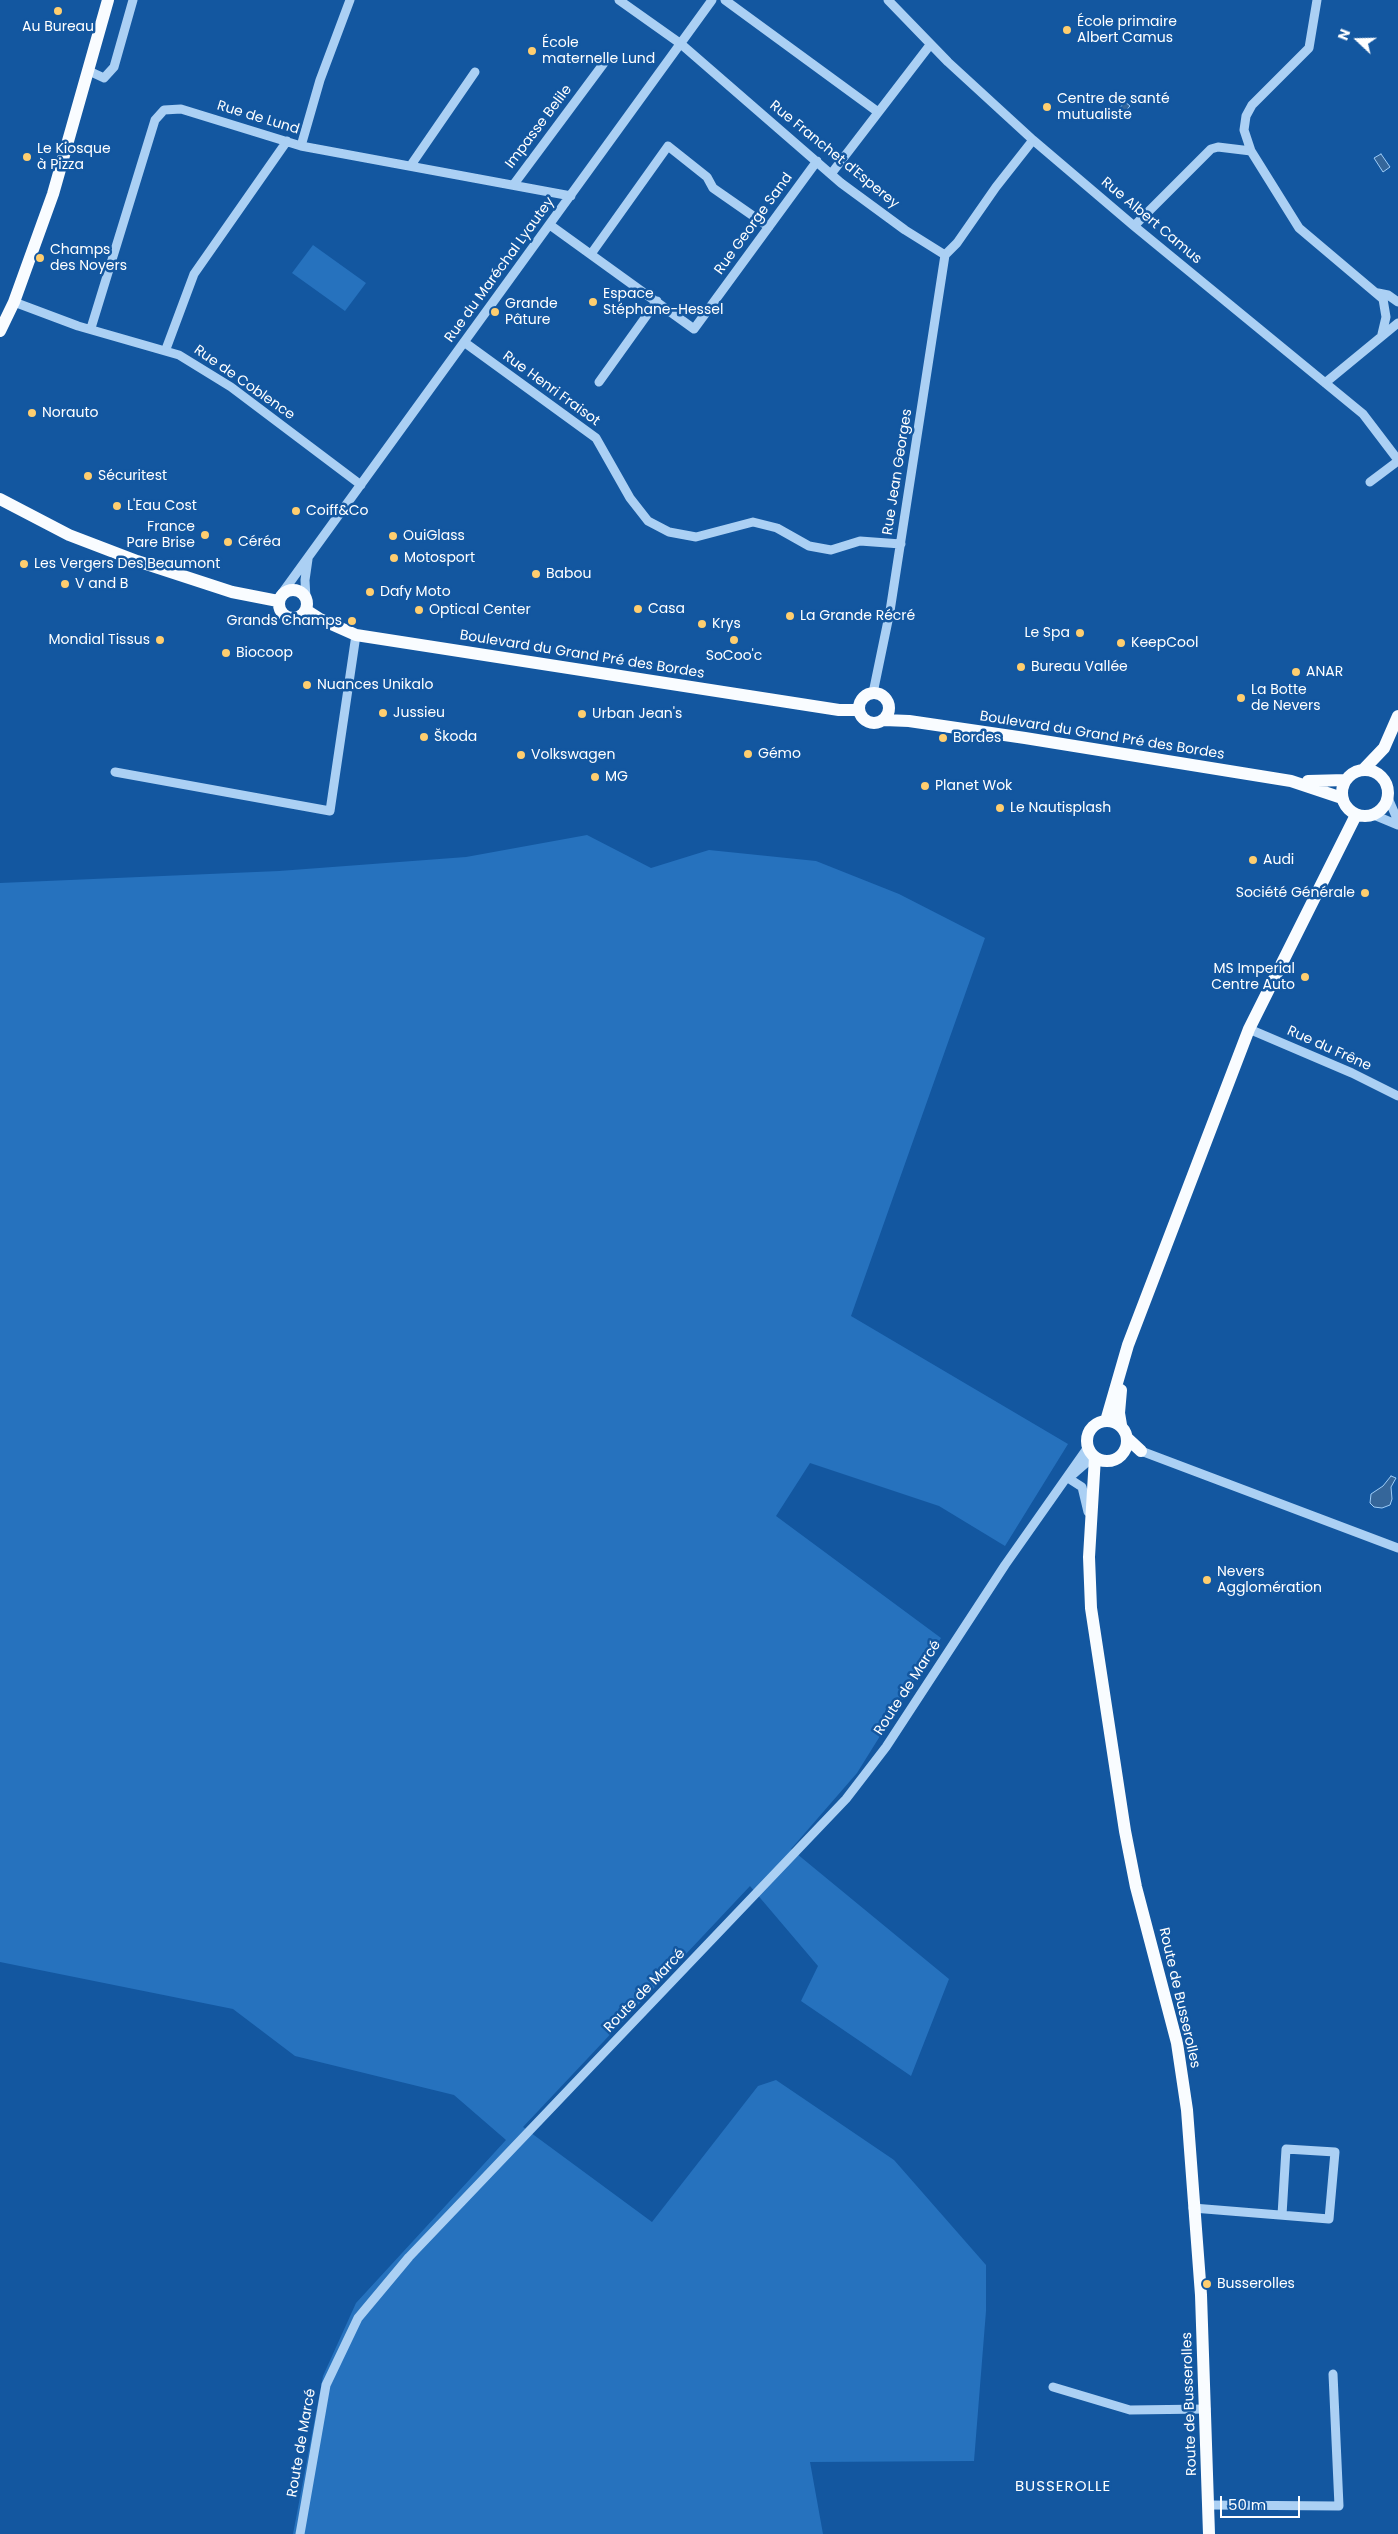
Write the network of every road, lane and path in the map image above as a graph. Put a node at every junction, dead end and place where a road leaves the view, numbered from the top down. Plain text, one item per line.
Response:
1 (108, 0) edge
2 (133, 0) edge
3 (350, 0) edge
4 (619, 0) edge
5 (712, 0) edge
6 (725, 0) edge
7 (888, 0) edge
8 (1317, 0) edge
9 (681, 44) junction
10 (930, 45) junction
11 (604, 63) dead end
12 (89, 71) junction
13 (475, 72) dead end
14 (878, 112) junction
15 (1033, 140) junction
16 (287, 141) junction
17 (301, 146) junction
18 (1251, 151) junction
19 (817, 161) junction
20 (411, 164) junction
21 (831, 174) junction
22 (514, 184) junction
23 (571, 196) junction
24 (550, 225) junction
25 (1134, 226) junction
26 (769, 227) junction
27 (592, 254) junction
28 (945, 255) junction
29 (1377, 293) junction
30 (656, 301) junction
31 (14, 302) junction
32 (1398, 302) edge
33 (1398, 323) edge
34 (91, 328) junction
35 (0, 331) edge
36 (1382, 334) junction
37 (464, 342) junction
38 (166, 350) junction
39 (599, 382) dead end
40 (1326, 382) junction
41 (1398, 460) edge
42 (1370, 482) dead end
43 (361, 485) junction
44 (0, 499) edge
45 (0, 509) edge
46 (48, 525) junction
47 (901, 544) junction
48 (309, 557) junction
49 (279, 598) junction
50 (306, 604) junction
51 (356, 635) junction
52 (874, 693) junction
53 (889, 704) junction
54 (859, 710) junction
55 (1398, 716) edge
56 (884, 720) junction
57 (909, 721) junction
58 (1384, 748) junction
59 (1363, 770) junction
60 (115, 772) dead end
61 (1382, 777) junction
62 (1346, 780) junction
63 (1291, 781) junction
64 (1342, 798) junction
65 (1388, 798) junction
66 (1374, 815) junction
67 (1356, 816) junction
68 (1398, 823) edge
69 (1249, 1029) junction
70 (1398, 1096) edge
71 (1122, 1370) junction
72 (1106, 1420) junction
73 (1121, 1425) junction
74 (1128, 1438) junction
75 (1141, 1451) junction
76 (1124, 1453) junction
77 (1096, 1455) junction
78 (1064, 1481) junction
79 (1091, 1525) junction
80 (1398, 1548) edge
81 (1193, 2208) junction
82 (1282, 2215) junction
83 (1333, 2374) dead end
84 (1053, 2387) dead end
85 (1206, 2409) junction
86 (1210, 2506) junction
87 (300, 2534) edge
88 (1209, 2534) edge

1 - 12 main road
2 - 12 street
3 - 17 street
4 - 9 street, Rue Franchet d'Esperey
5 - 9 street, Rue du Maréchal Lyautey
6 - 14 street
7 - 10 street, Rue Albert Camus
8 - 18 street
9 - 19 street, Rue Franchet d'Esperey
9 - 23 street, Rue du Maréchal Lyautey
10 - 14 street
10 - 15 street, Rue Albert Camus
11 - 22 street, Impasse Belile
12 - 31 main road
13 - 20 street
14 - 21 street
15 - 25 street, Rue Albert Camus
15 - 28 street
16 - 17 street, Rue de Lund
16 - 34 street, Rue de Lund
16 - 38 street
17 - 20 street, Rue de Lund
18 - 25 street
18 - 29 street
19 - 21 street, Rue Franchet d'Esperey
19 - 26 street, Rue George Sand
20 - 22 street, Rue de Lund
21 - 28 street, Rue Franchet d'Esperey
22 - 23 street, Rue de Lund
23 - 24 street, Rue du Maréchal Lyautey
24 - 27 street, Rue George Sand
24 - 37 street, Rue du Maréchal Lyautey
25 - 40 street, Rue Albert Camus
26 - 27 street
26 - 30 street, Rue George Sand
27 - 30 street, Rue George Sand
28 - 47 street, Rue Jean Georges
29 - 32 street
29 - 36 street
30 - 39 street
31 - 34 street, Rue de Coblence
31 - 35 main road
33 - 36 street
34 - 38 street, Rue de Coblence
36 - 40 street
37 - 43 street, Rue du Maréchal Lyautey
37 - 47 street, Rue Henri Fraisot
38 - 43 street, Rue de Coblence
40 - 41 street, Rue Albert Camus
41 - 42 street
43 - 48 street, Rue du Maréchal Lyautey
44 - 46 main road
45 - 46 main road
46 - 49 main road
47 - 52 street, Rue Jean Georges
48 - 49 street, Rue du Maréchal Lyautey
48 - 50 street, Rue du Maréchal Lyautey
49 - 50 main road
49 - 50 main road
50 - 51 main road, Boulevard du Grand Pré des Bordes
51 - 54 main road, Boulevard du Grand Pré des Bordes
51 - 60 street
52 - 53 main road
52 - 54 main road
53 - 56 main road
53 - 57 main road
54 - 56 main road
55 - 58 main road
56 - 57 main road, Boulevard du Grand Pré des Bordes
57 - 63 main road, Boulevard du Grand Pré des Bordes
58 - 59 main road
58 - 61 main road
59 - 61 main road
59 - 62 main road
61 - 65 main road
62 - 63 main road, Boulevard du Grand Pré des Bordes
62 - 64 main road
63 - 64 main road, Boulevard du Grand Pré des Bordes
64 - 67 main road
65 - 66 main road
65 - 68 street
66 - 67 main road
66 - 68 street
67 - 69 main road
69 - 70 street, Rue du Frêne
69 - 71 main road
71 - 72 main road
71 - 73 main road
72 - 73 main road
72 - 77 main road
73 - 74 main road
74 - 75 main road
74 - 76 main road
75 - 76 main road
75 - 80 street
76 - 77 main road
77 - 78 street, Route de Marcé
77 - 79 main road, Route de Busserolles
78 - 79 street
78 - 87 street, Route de Marcé
79 - 81 main road, Route de Busserolles
81 - 82 street
81 - 85 main road, Route de Busserolles
82 - 82 street
83 - 86 street
84 - 85 street
85 - 86 main road, Route de Busserolles
86 - 88 main road, Route de Busserolles

